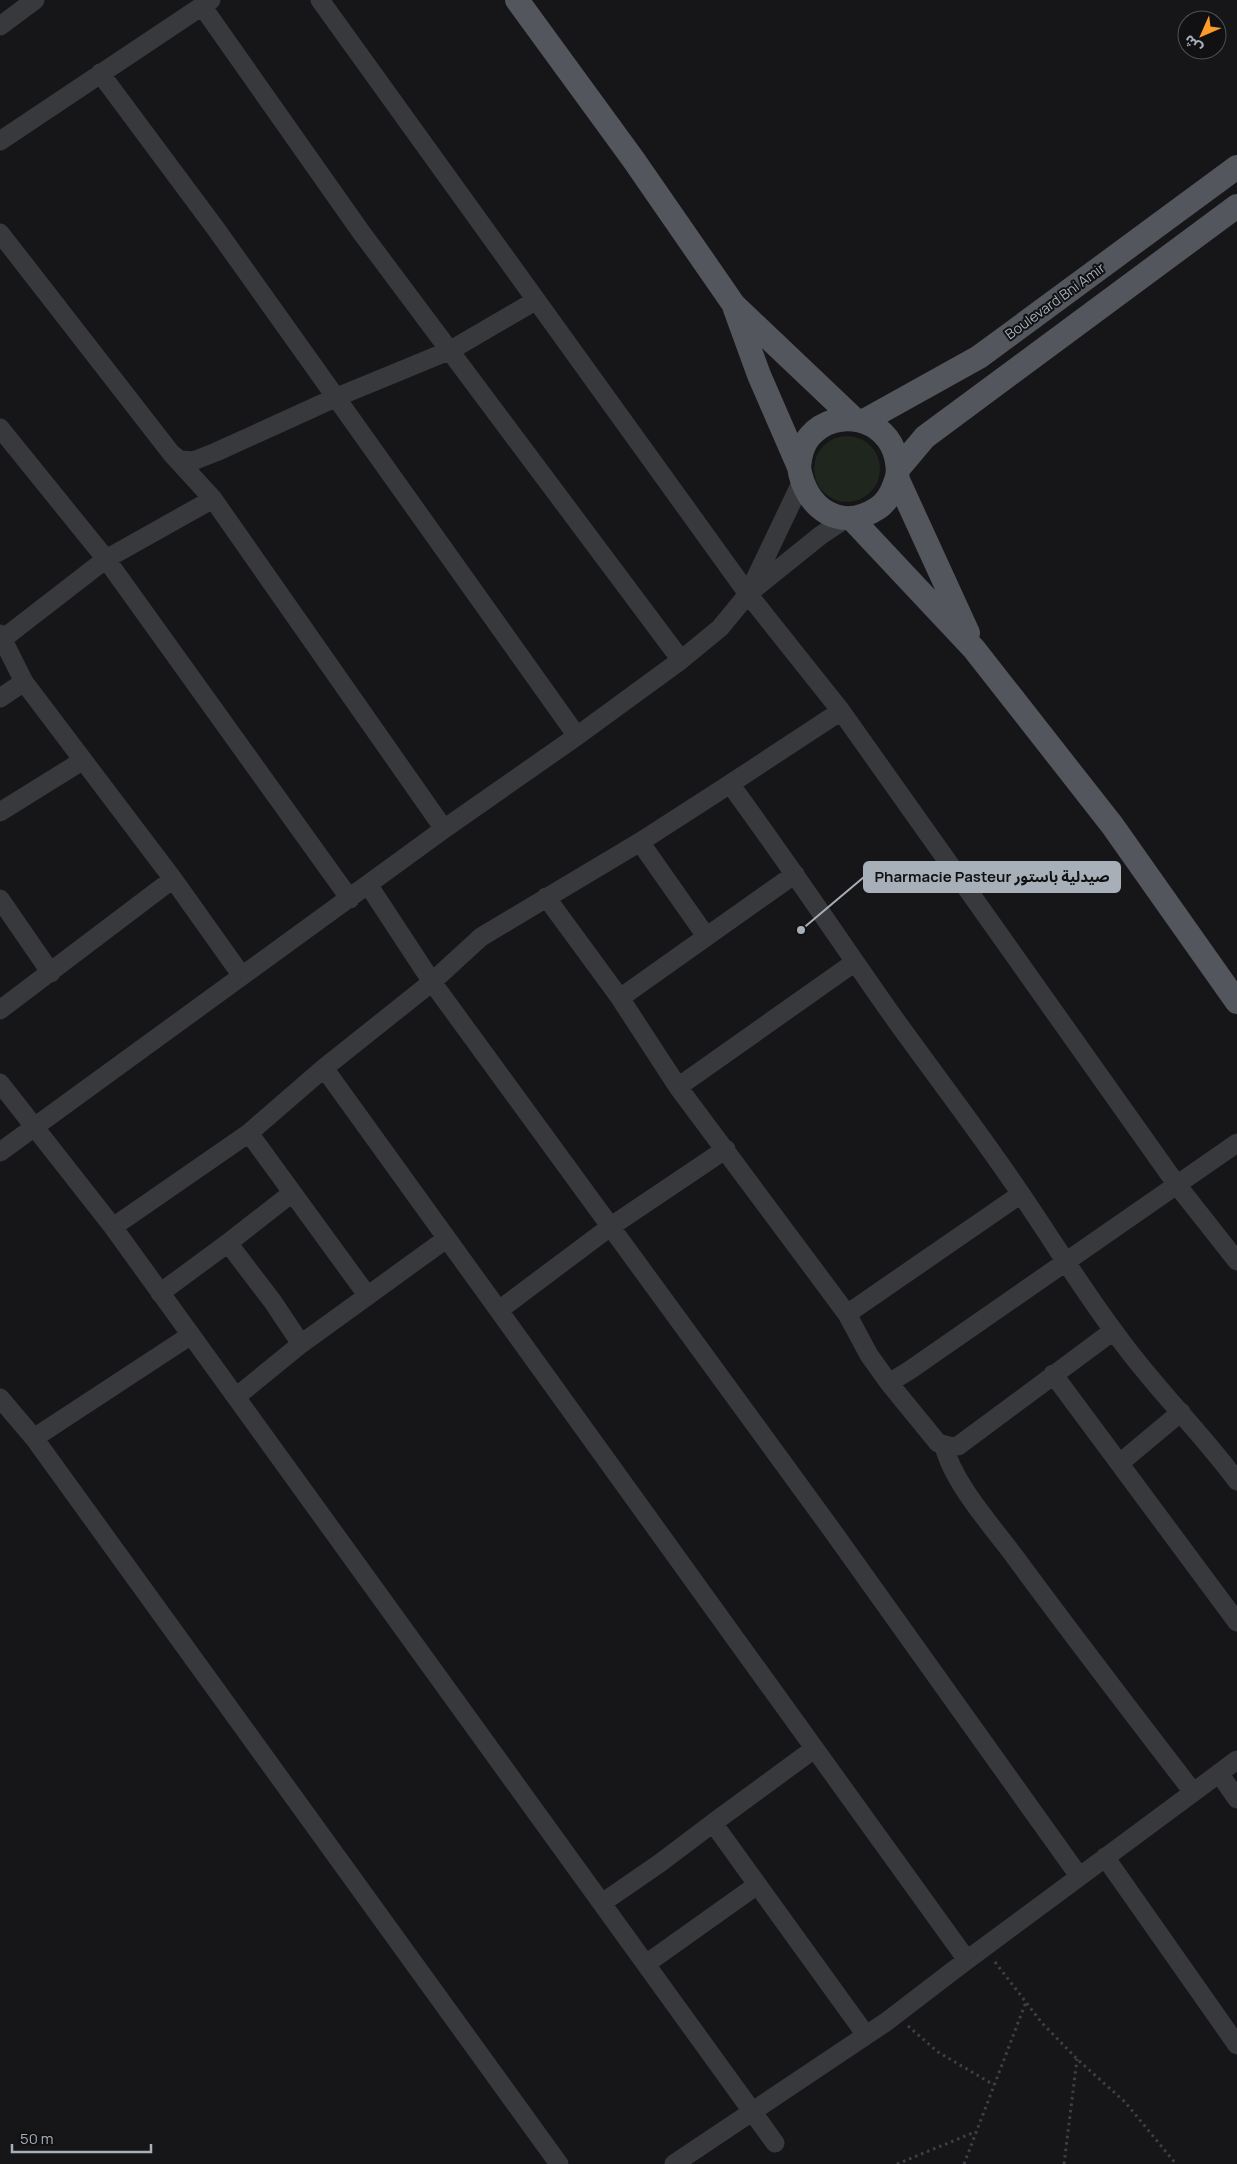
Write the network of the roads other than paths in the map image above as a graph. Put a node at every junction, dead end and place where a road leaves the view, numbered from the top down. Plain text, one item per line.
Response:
1 (35, 0) edge
2 (320, 0) edge
3 (517, 0) edge
4 (207, 3) edge
5 (0, 26) edge
6 (100, 73) junction
7 (0, 141) edge
8 (1237, 166) edge
9 (1237, 206) edge
10 (0, 233) edge
11 (535, 301) junction
12 (734, 305) junction
13 (451, 350) junction
14 (337, 397) junction
15 (859, 420) junction
16 (0, 428) edge
17 (171, 453) junction
18 (898, 473) junction
19 (800, 475) junction
20 (213, 499) junction
21 (849, 518) junction
22 (106, 559) junction
23 (748, 594) junction
24 (2, 636) edge
25 (974, 649) junction
26 (681, 660) junction
27 (24, 682) junction
28 (0, 698) edge
29 (841, 711) junction
30 (577, 736) junction
31 (82, 761) junction
32 (730, 784) junction
33 (0, 812) edge
34 (444, 829) junction
35 (640, 842) junction
36 (796, 874) junction
37 (173, 879) junction
38 (369, 886) junction
39 (546, 897) junction
40 (0, 899) edge
41 (350, 899) junction
42 (706, 936) junction
43 (854, 962) junction
44 (51, 973) junction
45 (242, 976) junction
46 (432, 982) junction
47 (620, 998) junction
48 (1237, 1002) edge
49 (0, 1010) edge
50 (324, 1068) junction
51 (0, 1083) edge
52 (678, 1086) junction
53 (35, 1128) junction
54 (249, 1133) junction
55 (1237, 1143) edge
56 (726, 1149) junction
57 (0, 1152) edge
58 (1177, 1185) junction
59 (292, 1193) junction
60 (1021, 1194) junction
61 (113, 1227) junction
62 (610, 1228) junction
63 (446, 1239) junction
64 (228, 1243) junction
65 (1237, 1261) edge
66 (1065, 1263) junction
67 (160, 1293) junction
68 (368, 1295) junction
69 (499, 1310) junction
70 (847, 1314) junction
71 (1113, 1331) junction
72 (190, 1334) junction
73 (301, 1344) junction
74 (1053, 1374) junction
75 (889, 1383) junction
76 (236, 1397) junction
77 (0, 1398) edge
78 (1181, 1412) junction
79 (34, 1438) junction
80 (944, 1446) junction
81 (1120, 1463) junction
82 (1237, 1482) edge
83 (1237, 1622) edge
84 (814, 1749) junction
85 (1237, 1760) edge
86 (1219, 1773) junction
87 (1193, 1792) junction
88 (1237, 1799) edge
89 (713, 1823) junction
90 (1105, 1857) junction
91 (1079, 1876) junction
92 (758, 1885) junction
93 (602, 1903) junction
94 (967, 1960) junction
95 (646, 1964) junction
96 (866, 2034) junction
97 (1237, 2045) edge
98 (752, 2111) junction
99 (775, 2143) dead end
100 (559, 2164) edge
101 (674, 2164) edge

1 - 5 street
2 - 11 street
3 - 12 main road
4 - 6 street
4 - 13 street
6 - 7 street
6 - 14 street
8 - 15 main road, Boulevard Bni Amir
9 - 18 main road
10 - 17 street
11 - 13 street
11 - 23 street
12 - 15 main road
12 - 19 main road
13 - 14 street
13 - 26 street
14 - 17 street
14 - 30 street
15 - 18 main road
15 - 19 main road
16 - 22 street
17 - 20 street
18 - 21 main road
18 - 25 main road
19 - 21 main road
19 - 23 street
20 - 22 street
20 - 34 street
21 - 23 street
21 - 25 main road
22 - 24 street
22 - 41 street
23 - 26 street
23 - 29 street
24 - 27 street
25 - 48 main road
26 - 30 street
27 - 28 street
27 - 31 street
29 - 32 street
29 - 58 street
30 - 34 street
31 - 33 street
31 - 37 street
32 - 35 street
32 - 36 street
34 - 38 street
35 - 39 street
35 - 42 street
36 - 42 street
36 - 43 street
37 - 44 street
37 - 45 street
38 - 41 street
38 - 46 street
39 - 46 street
39 - 47 street
40 - 44 street
41 - 45 street
42 - 47 street
43 - 52 street
43 - 60 street
44 - 49 street
45 - 53 street
46 - 50 street
46 - 62 street
47 - 52 street
50 - 54 street
50 - 63 street
51 - 53 street
52 - 56 street
53 - 57 street
53 - 61 street
54 - 59 street
54 - 61 street
55 - 58 street
56 - 62 street
56 - 70 street
58 - 65 street
58 - 66 street
59 - 64 street
59 - 68 street
60 - 66 street
60 - 70 street
61 - 67 street
62 - 69 street
62 - 91 street
63 - 68 street
63 - 69 street
64 - 67 street
64 - 73 street
66 - 71 street
66 - 75 street
67 - 72 street
68 - 73 street
69 - 84 street
70 - 75 street
71 - 74 street
71 - 78 street
72 - 76 street
72 - 79 street
73 - 76 street
74 - 80 street
74 - 81 street
75 - 80 street
76 - 93 street
77 - 79 street
78 - 81 street
78 - 82 street
79 - 100 street
80 - 87 street
81 - 83 street
84 - 89 street
84 - 94 street
85 - 86 street
86 - 87 street
86 - 88 street
87 - 90 street
89 - 92 street
89 - 93 street
90 - 91 street
90 - 97 street
91 - 94 street
92 - 95 street
92 - 96 street
93 - 95 street
94 - 96 street
95 - 98 street
96 - 98 street
98 - 99 street
98 - 101 street

